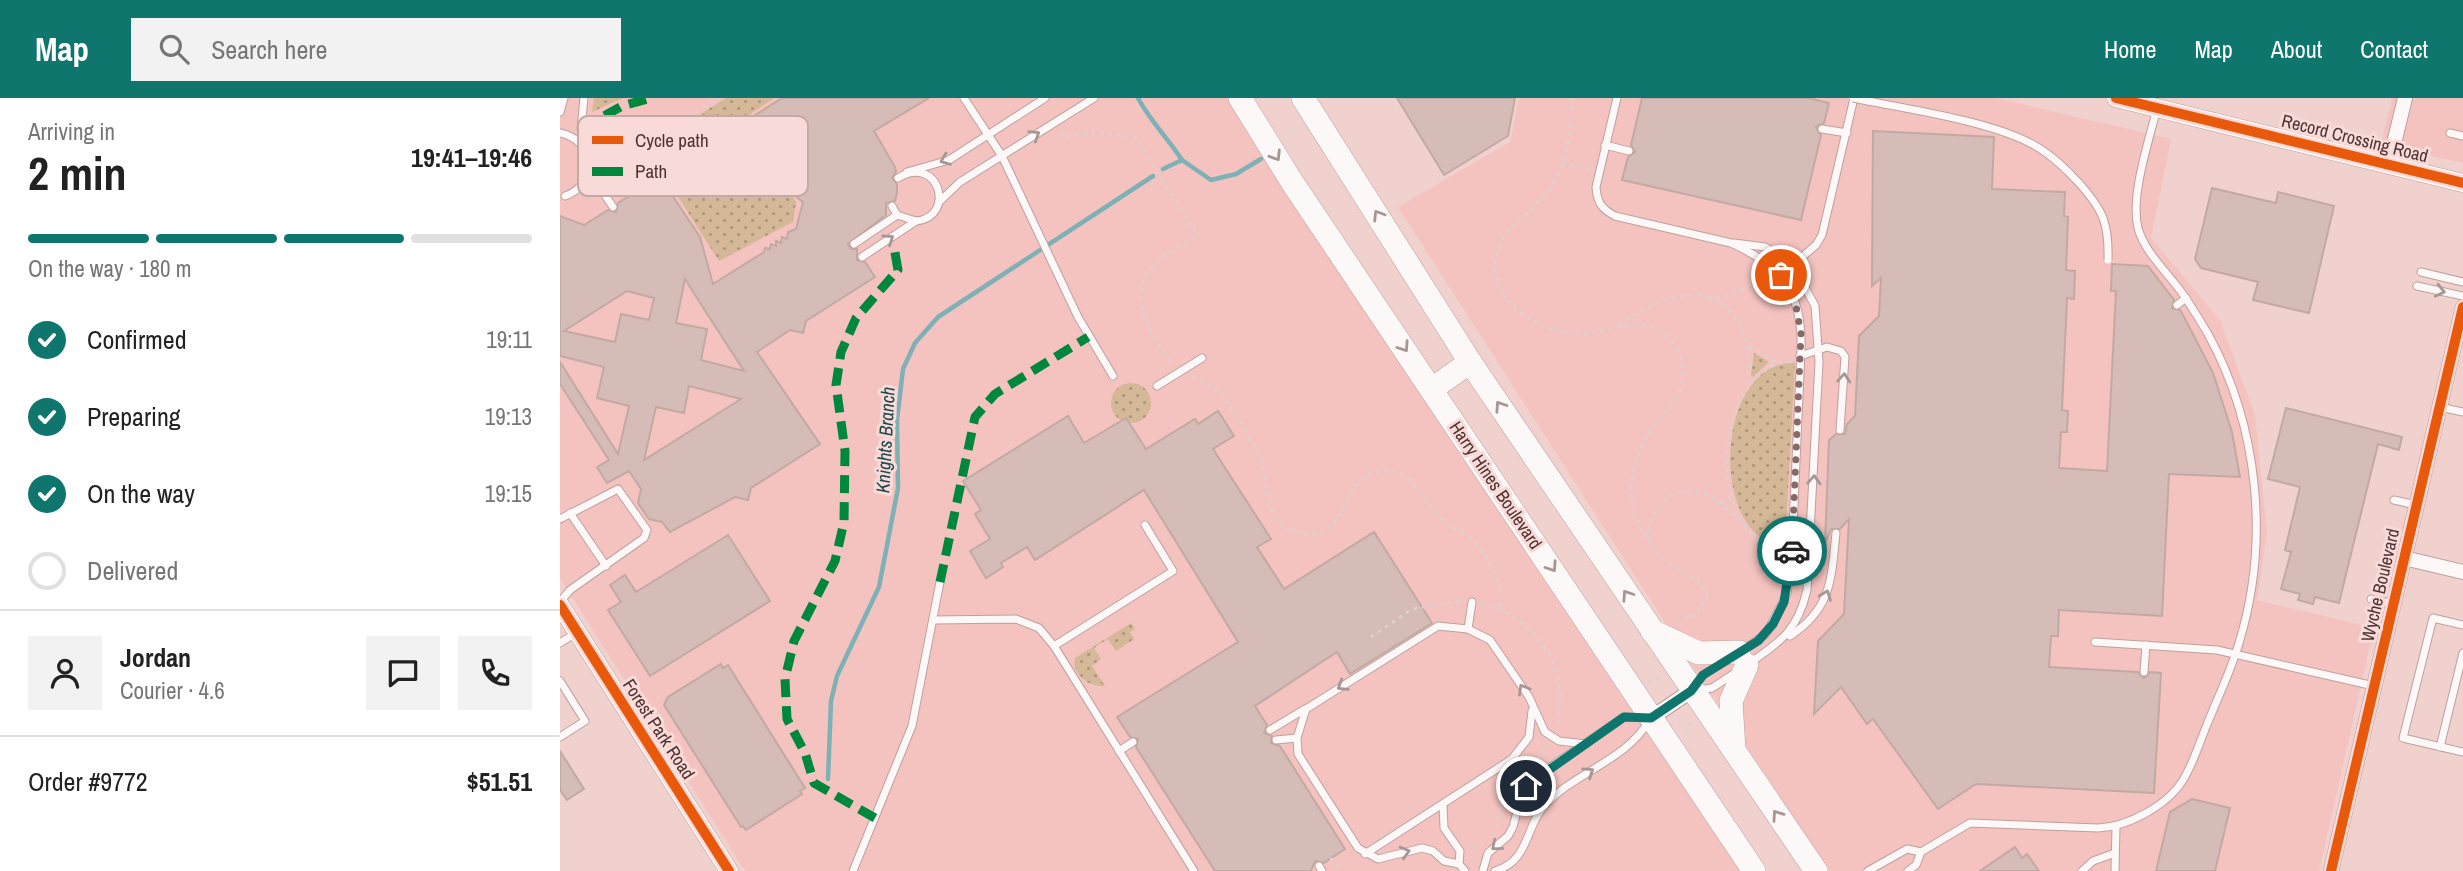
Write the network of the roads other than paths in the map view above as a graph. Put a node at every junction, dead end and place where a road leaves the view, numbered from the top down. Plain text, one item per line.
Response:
1 (564, 98) edge
2 (584, 98) edge
3 (964, 98) edge
4 (1045, 98) edge
5 (1094, 98) edge
6 (1240, 98) edge
7 (1303, 98) edge
8 (1617, 98) edge
9 (1854, 98) edge
10 (2116, 98) edge
11 (2405, 98) edge
12 (2157, 108) junction
13 (560, 112) edge
14 (582, 116) edge
15 (1822, 129) dead end
16 (560, 133) edge
17 (1847, 133) junction
18 (2450, 133) dead end
19 (988, 135) junction
20 (2463, 136) edge
21 (578, 140) edge
22 (1605, 145) junction
23 (1629, 151) dead end
24 (1002, 156) junction
25 (2389, 164) junction
26 (907, 172) junction
27 (898, 178) dead end
28 (2463, 183) edge
29 (578, 188) edge
30 (565, 196) dead end
31 (606, 196) edge
32 (939, 202) junction
33 (892, 205) dead end
34 (613, 206) dead end
35 (897, 215) junction
36 (916, 221) junction
37 (1731, 243) junction
38 (854, 244) dead end
39 (862, 257) dead end
40 (2108, 260) dead end
41 (1792, 263) junction
42 (2421, 272) dead end
43 (1781, 275) junction
44 (2463, 282) edge
45 (2417, 286) dead end
46 (2463, 296) edge
47 (2186, 298) junction
48 (2177, 305) dead end
49 (2463, 307) edge
50 (1819, 348) junction
51 (1202, 358) dead end
52 (1798, 358) junction
53 (1470, 362) junction
54 (1113, 376) dead end
55 (1157, 386) dead end
56 (1432, 389) junction
57 (2440, 407) junction
58 (2463, 412) edge
59 (1840, 430) dead end
60 (2394, 500) dead end
61 (2417, 505) junction
62 (570, 513) junction
63 (560, 519) edge
64 (1145, 525) dead end
65 (1836, 533) dead end
66 (2404, 558) junction
67 (606, 566) junction
68 (2463, 572) edge
69 (940, 582) dead end
70 (2371, 599) dead end
71 (1472, 602) road end
72 (560, 603) edge
73 (2393, 604) junction
74 (933, 620) junction
75 (2463, 625) edge
76 (1658, 626) junction
77 (1468, 629) junction
78 (577, 633) junction
79 (1783, 640) junction
80 (2095, 642) dead end
81 (560, 643) edge
82 (2146, 645) junction
83 (1054, 646) junction
84 (2463, 653) edge
85 (2236, 654) junction
86 (1743, 659) junction
87 (2144, 672) dead end
88 (560, 681) edge
89 (2374, 687) junction
90 (1691, 691) junction
91 (1306, 709) junction
92 (1532, 711) junction
93 (1651, 718) junction
94 (1270, 730) dead end
95 (560, 737) edge
96 (1297, 738) junction
97 (1276, 740) dead end
98 (1133, 742) dead end
99 (1586, 744) junction
100 (2440, 747) junction
101 (1119, 751) junction
102 (2463, 752) edge
103 (1734, 753) junction
104 (1443, 804) junction
105 (2116, 827) junction
106 (1921, 852) junction
107 (2115, 853) junction
108 (1364, 854) junction
109 (1462, 867) edge
110 (729, 871) edge
111 (853, 871) edge
112 (1194, 871) edge
113 (1484, 871) edge
114 (1494, 871) edge
115 (1754, 871) edge
116 (1816, 871) edge
117 (1868, 871) edge
118 (1908, 871) edge
119 (2082, 871) edge
120 (2115, 871) edge
121 (2331, 871) edge

1 - 13 lane
2 - 14 lane
3 - 19 lane
4 - 19 lane
24 -> 5 lane
6 -> 56 main road, Harry Hines Boulevard
53 -> 7 main road
8 - 22 lane
9 - 17 lane
9 - 40 lane, bridge
10 - 12 street, Record Crossing Road
11 - 25 street
12 - 25 street, Record Crossing Road
12 - 47 lane
15 - 17 lane
16 - 21 lane
17 - 41 lane
18 - 20 lane
19 - 24 lane
19 -> 26 lane
22 - 23 lane
22 - 37 lane
24 - 32 lane
24 - 54 lane
25 - 28 street, Record Crossing Road
26 - 27 lane
26 - 32 lane
29 - 30 lane
31 - 34 lane
32 - 36 lane
33 - 35 lane
35 - 36 lane
35 - 38 lane
39 -> 36 lane
37 - 41 lane
37 - 43 lane
41 - 43 lane
41 - 50 lane
42 - 44 lane
43 - 52 lane
45 -> 46 lane
47 - 48 lane
47 - 85 lane
49 - 57 street, Wyche Boulevard
50 - 52 lane
59 -> 50 lane
79 -> 50 lane
51 - 55 lane
52 - 86 lane
53 - 56 main road
76 -> 53 main road
56 -> 93 main road, Harry Hines Boulevard
57 - 58 lane
57 - 61 street, Wyche Boulevard
60 - 61 lane
61 - 66 street, Wyche Boulevard
62 - 63 lane
62 - 67 lane
62 - 67 lane
64 - 83 lane
79 -> 65 lane
66 - 68 street
66 - 73 street, Wyche Boulevard
67 - 72 lane
69 - 74 lane
70 - 73 lane
71 - 77 lane
72 - 78 street, Forest Park Road
73 - 89 street, Wyche Boulevard
74 - 83 lane
74 - 111 lane
75 - 100 lane
76 - 86 main road
76 - 90 main road
77 -> 91 lane
92 -> 77 lane
78 - 81 lane
78 - 110 street, Forest Park Road
79 - 86 lane
80 - 82 lane
82 - 85 lane
82 - 87 lane
83 - 101 lane
84 - 100 lane
85 - 89 lane
85 - 105 lane
86 - 90 lane
86 - 90 lane
86 - 103 main road
88 - 95 lane
89 - 121 street, Wyche Boulevard
90 - 93 street
90 - 103 main road
91 - 94 lane
91 - 96 lane
92 - 99 lane
92 - 104 lane
93 - 99 lane
114 -> 93 lane
93 - 115 main road, Harry Hines Boulevard
96 - 97 lane
96 - 108 lane
98 - 101 lane
99 -> 113 lane
100 - 102 lane
101 - 112 lane
116 -> 103 main road
104 - 108 lane
104 - 109 lane
105 - 106 lane
105 - 107 lane
106 - 117 lane
106 - 118 lane
107 - 119 lane
107 - 120 lane
108 -> 109 lane

